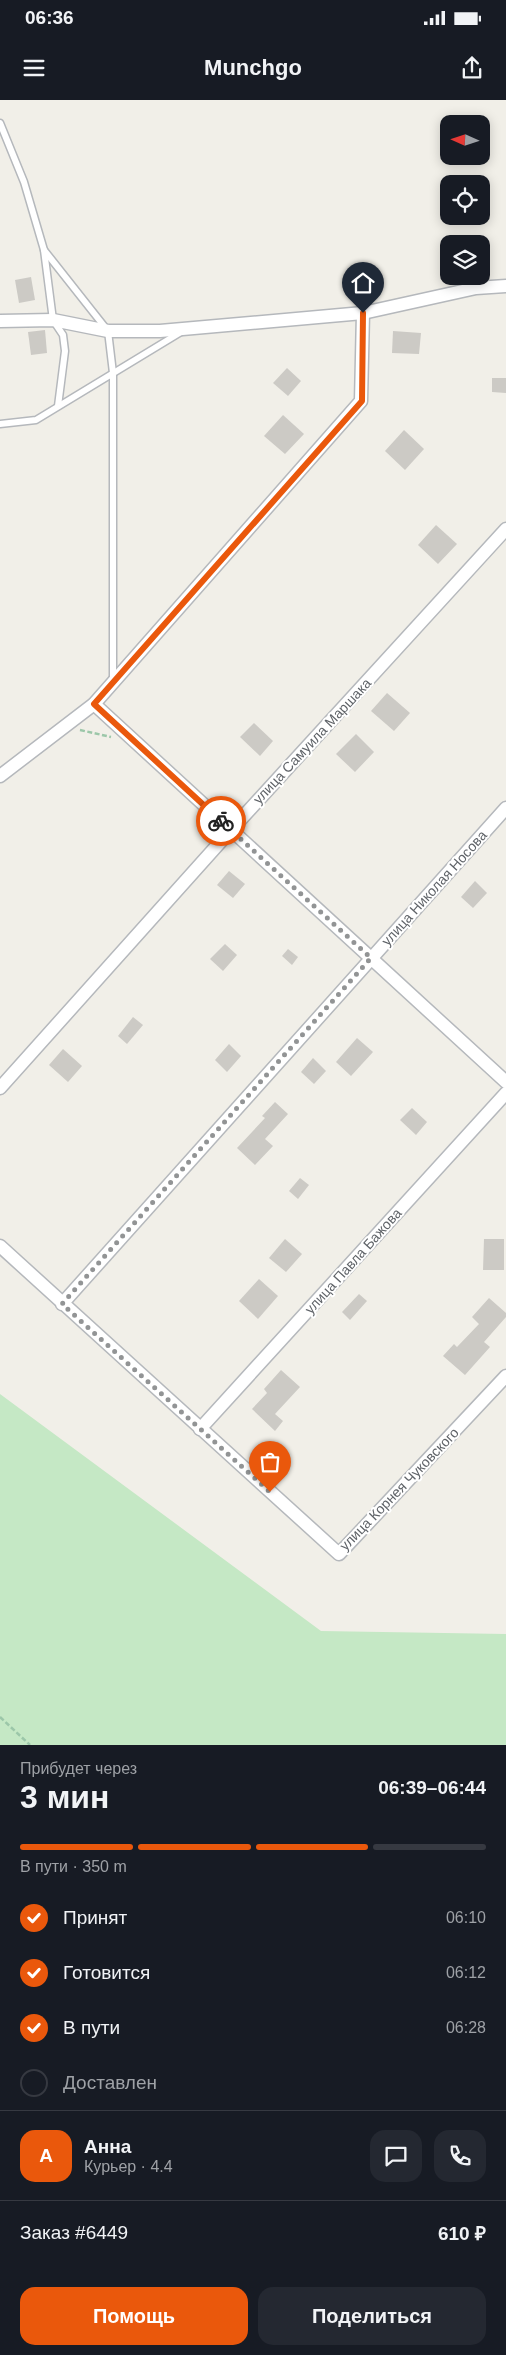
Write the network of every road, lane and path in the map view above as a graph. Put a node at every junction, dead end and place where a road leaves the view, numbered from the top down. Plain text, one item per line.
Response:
1 (0, 123) edge
2 (44, 250) junction
3 (506, 286) edge
4 (363, 313) junction
5 (53, 320) junction
6 (0, 321) edge
7 (186, 329) junction
8 (108, 331) junction
9 (112, 373) junction
10 (58, 406) junction
11 (0, 424) edge
12 (506, 529) edge
13 (113, 683) junction
14 (94, 704) junction
15 (58, 731) junction
16 (111, 738) dead end
17 (0, 776) edge
18 (506, 808) edge
19 (230, 830) junction
20 (371, 958) junction
21 (506, 1082) edge
22 (0, 1088) edge
23 (506, 1093) edge
24 (0, 1246) edge
25 (62, 1304) junction
26 (506, 1376) edge
27 (200, 1429) junction
28 (0, 1717) edge
29 (30, 1745) edge

1 - 2 lane
2 - 5 lane
2 - 8 lane
3 - 4 street
4 - 7 street
4 - 13 street
5 - 6 street
5 - 8 street
5 - 10 lane
7 - 8 street
7 - 9 lane
8 - 9 lane
9 - 10 lane
9 - 13 lane
10 - 11 lane
12 - 19 street, улица Самуила Маршака
13 - 14 street
14 - 15 street
14 - 19 street
15 - 16 path
15 - 17 street
18 - 20 street, улица Николая Носова
19 - 20 street
19 - 22 street, улица Самуила Маршака
20 - 21 street
20 - 25 street, улица Николая Носова
23 - 27 street, улица Павла Бажова
24 - 25 street, улица Корнея Чуковского
25 - 27 street, улица Корнея Чуковского
26 - 27 street, улица Корнея Чуковского
28 - 29 path

